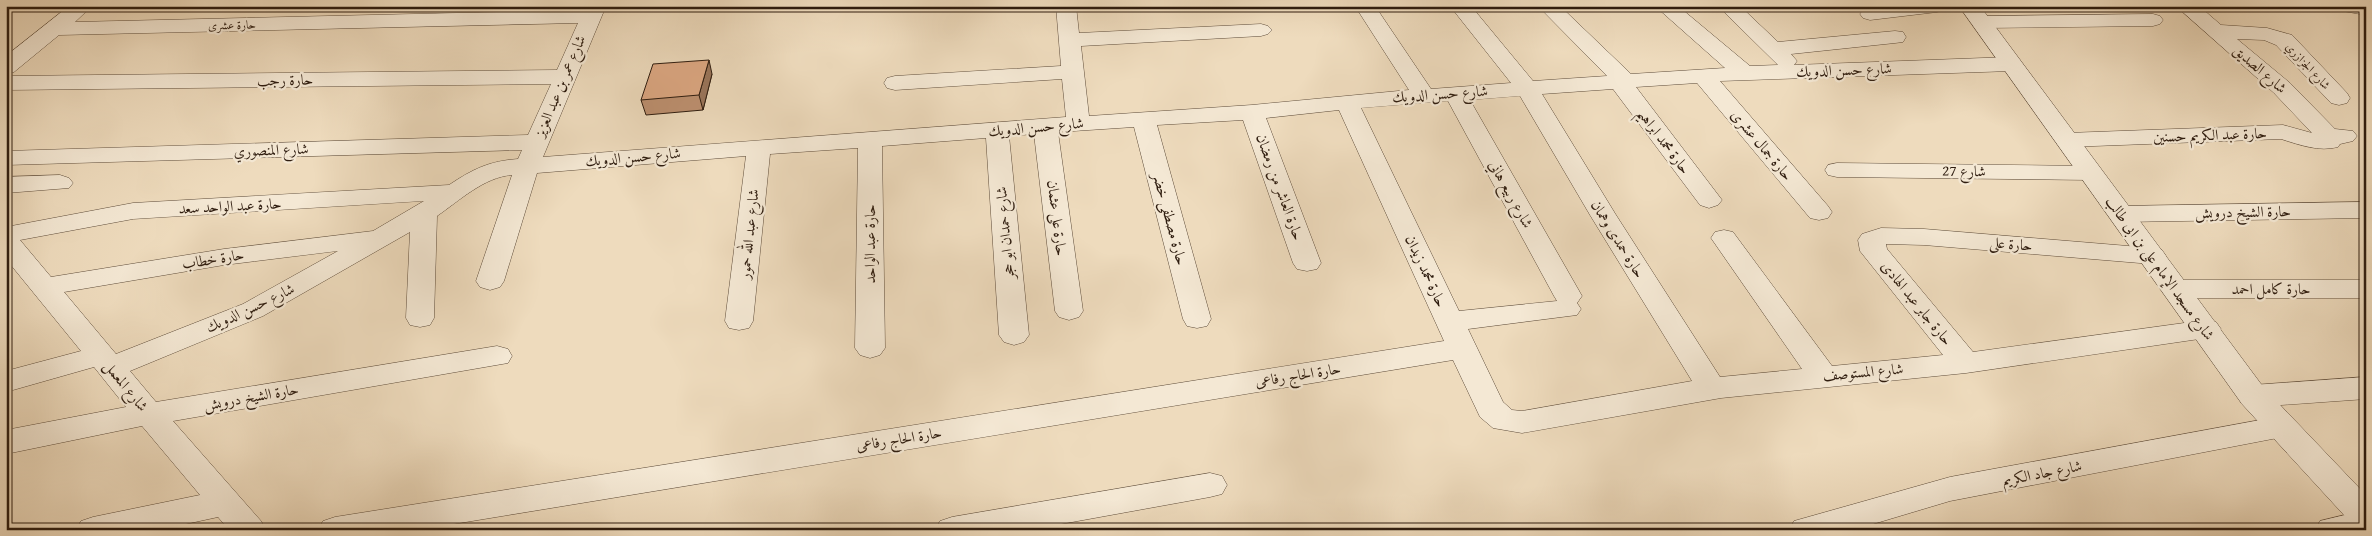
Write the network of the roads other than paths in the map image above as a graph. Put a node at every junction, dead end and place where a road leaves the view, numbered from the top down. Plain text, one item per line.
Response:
1 (82, 6) edge
2 (1066, 6) edge
3 (1365, 6) edge
4 (1460, 6) edge
5 (1548, 6) edge
6 (1666, 6) edge
7 (1755, 6) edge
8 (1937, 6) edge
9 (2186, 6) edge
10 (2344, 6) edge
11 (1730, 7) edge
12 (2366, 9) edge
13 (593, 11) edge
14 (1870, 14) dead end
15 (1975, 14) edge
16 (2153, 20) dead end
17 (54, 29) junction
18 (1261, 30) dead end
19 (2215, 31) junction
20 (1896, 38) dead end
21 (1070, 40) junction
22 (32, 46) junction
23 (6, 47) edge
24 (1773, 49) junction
25 (2011, 64) junction
26 (6, 67) edge
27 (1796, 71) junction
28 (1072, 72) junction
29 (1745, 73) junction
30 (563, 77) junction
31 (1704, 77) junction
32 (1623, 81) junction
33 (6, 83) edge
34 (895, 83) dead end
35 (1528, 88) junction
36 (1455, 93) junction
37 (1424, 96) junction
38 (2339, 98) dead end
39 (1347, 102) junction
40 (1252, 112) junction
41 (1143, 118) junction
42 (1078, 123) junction
43 (1045, 126) junction
44 (997, 130) junction
45 (2337, 136) joint
46 (870, 140) junction
47 (2067, 140) junction
48 (759, 147) junction
49 (532, 154) junction
50 (6, 158) edge
51 (1837, 170) dead end
52 (2091, 173) junction
53 (60, 182) dead end
54 (6, 186) edge
55 (455, 192) junction
56 (1709, 200) dead end
57 (2366, 210) edge
58 (1819, 212) dead end
59 (424, 213) junction
60 (2121, 214) junction
61 (383, 238) junction
62 (1724, 238) dead end
63 (1871, 240) joint
64 (9, 246) edge
65 (2152, 256) junction
66 (1307, 263) dead end
67 (490, 281) dead end
68 (44, 287) junction
69 (2176, 289) junction
70 (2366, 289) edge
71 (1567, 302) joint
72 (1069, 311) dead end
73 (420, 318) dead end
74 (1197, 319) dead end
75 (739, 320) dead end
76 (2206, 329) junction
77 (1014, 335) dead end
78 (1456, 335) junction
79 (870, 348) dead end
80 (496, 356) dead end
81 (106, 361) junction
82 (1966, 363) junction
83 (1823, 376) junction
84 (6, 382) edge
85 (1712, 388) junction
86 (2366, 388) edge
87 (2253, 396) junction
88 (149, 414) junction
89 (1522, 422) joint
90 (2282, 427) junction
91 (6, 442) edge
92 (1210, 486) dead end
93 (226, 503) junction
94 (2366, 517) edge
95 (2366, 523) edge
96 (93, 530) edge
97 (249, 530) edge
98 (335, 530) edge
99 (952, 530) edge
100 (1806, 530) edge
101 (2332, 530) edge

1 - 17 street
2 - 21 street
3 - 37 street
4 - 35 street, حارة حمدى وهمان
5 - 32 street, حارة محمد ابراهيم
6 - 29 street
7 - 11 street
8 - 14 street
9 - 19 street, شارع الصديق
10 - 12 street
11 - 24 street
13 - 17 street, حارة عشرى
13 - 30 street, شارع عمر بن عبد العزيز
15 - 16 street
15 - 25 street, شارع مسجد الإمام على بن ابى طالب
17 - 22 street
18 - 21 street
19 - 38 street, شارع الجزازري
19 - 45 street, شارع الصديق
20 - 24 street
21 - 28 street
22 - 23 street
22 - 26 street
24 - 27 street
25 - 27 street, شارع حسن الدويك
25 - 47 street, شارع مسجد الإمام على بن ابى طالب
27 - 29 street, شارع حسن الدويك
28 - 34 street
28 - 42 street
29 - 31 street, شارع حسن الدويك
30 - 33 street, حارة رجب
30 - 49 street, شارع عمر بن عبد العزيز
31 - 32 street, شارع حسن الدويك
31 - 58 street, حارة جمال عشرى
32 - 35 street, شارع حسن الدويك
32 - 56 street, حارة محمد ابراهيم
35 - 36 street, شارع حسن الدويك
35 - 85 street, حارة حمدى وهمان
36 - 37 street, شارع حسن الدويك
36 - 71 street, شارع ربيع هاني
37 - 39 street, شارع حسن الدويك
39 - 40 street, شارع حسن الدويك
39 - 78 street, حارة محمد زيدان
40 - 41 street, شارع حسن الدويك
40 - 66 street, حارة العاشر من رمضان
41 - 42 street, شارع حسن الدويك
41 - 74 street, حارة مصطفى خضر
42 - 43 street, شارع حسن الدويك
43 - 44 street, شارع حسن الدويك
43 - 72 street, حارة على عثمان
44 - 46 street, شارع حسن الدويك
44 - 77 street, شارع حمدان ابو حجر
45 - 47 street, حارة عبد الكريم حسنين
46 - 48 street, شارع حسن الدويك
46 - 79 street, حارة عبد الواحد
47 - 52 street, شارع مسجد الإمام على بن ابى طالب
48 - 49 street, شارع حسن الدويك
48 - 75 street, شارع عبد الله حمور
49 - 50 street, شارع المنصوري
49 - 55 street, شارع حسن الدويك
49 - 67 street, شارع عمر بن عبد العزيز
51 - 52 street, شارع 27
52 - 60 street, شارع مسجد الإمام على بن ابى طالب
53 - 54 street
55 - 59 street, شارع حسن الدويك
55 - 64 street, حارة عبد الواحد سعد
57 - 60 street, حارة الشيخ درويش
59 - 61 street, شارع حسن الدويك
59 - 73 street
60 - 65 street, شارع مسجد الإمام على بن ابى طالب
61 - 68 street, حارة خطاب
61 - 81 street, شارع حسن الدويك
62 - 83 street
63 - 65 street, حارة على
63 - 82 street, حارة جابر عبد الهادى
64 - 68 street, شارع المعمل
65 - 69 street, شارع مسجد الإمام على بن ابى طالب
68 - 81 street, شارع المعمل
69 - 70 street, حارة كامل احمد
69 - 76 street, شارع مسجد الإمام على بن ابى طالب
71 - 78 street, حارة الحاج رفاعى
76 - 82 street, شارع المستوصف
76 - 87 street, شارع مسجد الإمام على بن ابى طالب
78 - 89 street, حارة محمد زيدان
78 - 98 street, حارة الحاج رفاعى
80 - 88 street, حارة الشيخ درويش
81 - 84 street, شارع حسن الدويك
81 - 88 street, شارع المعمل
82 - 83 street, شارع المستوصف
83 - 85 street, شارع المستوصف
85 - 89 street, شارع المستوصف
86 - 87 street
87 - 90 street, شارع مسجد الإمام على بن ابى طالب
88 - 91 street, حارة الشيخ درويش
88 - 93 street, شارع المعمل
90 - 94 street, شارع مسجد الإمام على بن ابى طالب
90 - 100 street, شارع جاد الكريم
92 - 99 street
93 - 96 street
93 - 97 street, شارع المعمل
95 - 101 street

